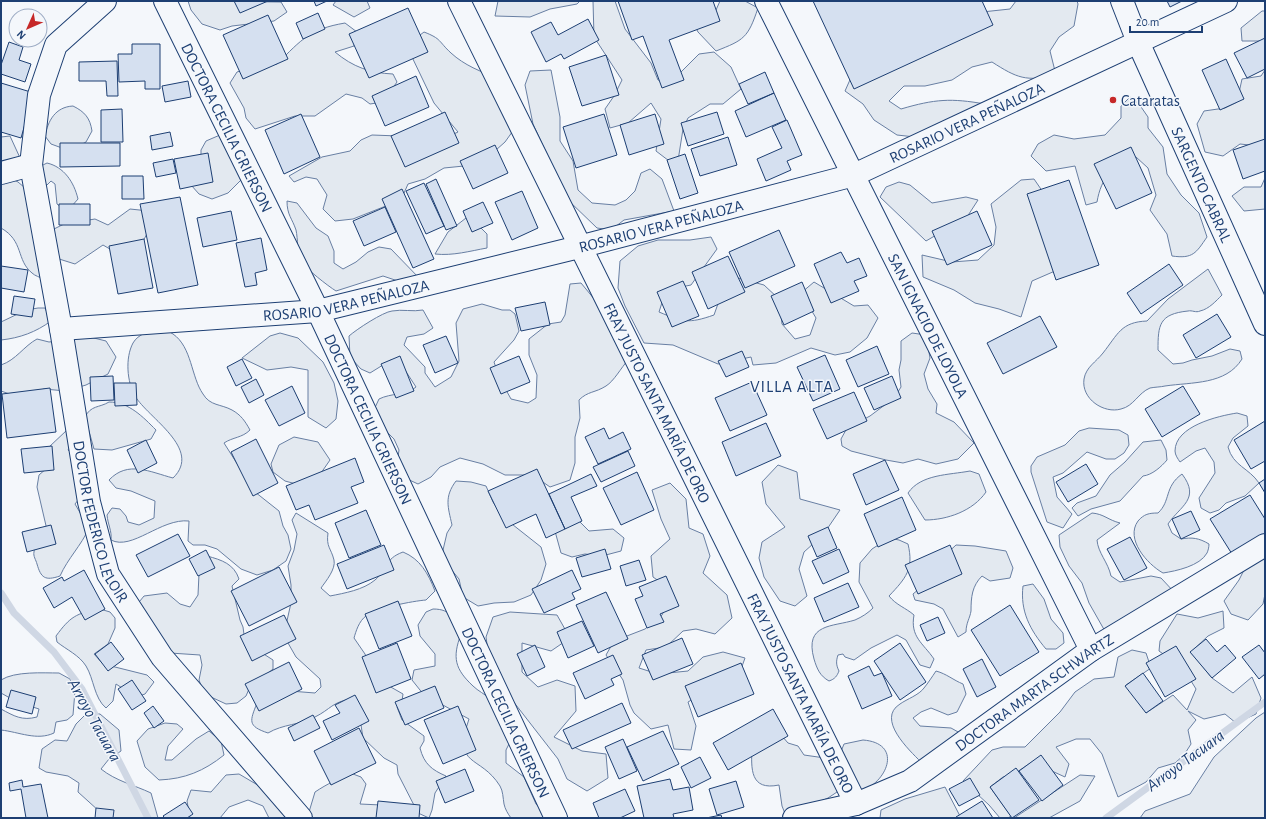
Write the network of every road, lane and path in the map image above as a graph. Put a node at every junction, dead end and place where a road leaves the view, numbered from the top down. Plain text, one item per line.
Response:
1 (105, 1) edge
2 (165, 1) edge
3 (459, 1) edge
4 (766, 1) edge
5 (1122, 1) edge
6 (1226, 1) edge
7 (1138, 42) junction
8 (31, 165) junction
9 (1, 174) edge
10 (854, 175) junction
11 (579, 247) junction
12 (318, 311) junction
13 (1265, 324) edge
14 (61, 328) junction
15 (1265, 545) edge
16 (1091, 650) junction
17 (856, 804) junction
18 (301, 818) edge
19 (556, 818) edge
20 (794, 818) edge

1 - 8 street, DOCTOR FEDERICO LELOIR
2 - 12 street, DOCTORA CECILIA GRIERSON
3 - 11 street, FRAY JUSTO SANTA MARÍA DE ORO
4 - 10 street, SAN IGNACIO DE LOYOLA
5 - 7 street, SARGENTO CABRAL
6 - 7 street, ROSARIO VERA PEÑALOZA
7 - 10 street, ROSARIO VERA PEÑALOZA
7 - 13 street, SARGENTO CABRAL
8 - 9 street
8 - 14 street, DOCTOR FEDERICO LELOIR
10 - 11 street, ROSARIO VERA PEÑALOZA
10 - 16 street, SAN IGNACIO DE LOYOLA
11 - 12 street, ROSARIO VERA PEÑALOZA
11 - 17 street, FRAY JUSTO SANTA MARÍA DE ORO
12 - 14 street, ROSARIO VERA PEÑALOZA
12 - 19 street, DOCTORA CECILIA GRIERSON
14 - 18 street, DOCTOR FEDERICO LELOIR
15 - 16 street, DOCTORA MARTA SCHWARTZ
16 - 17 street, DOCTORA MARTA SCHWARTZ
17 - 20 street, DOCTORA MARTA SCHWARTZ

